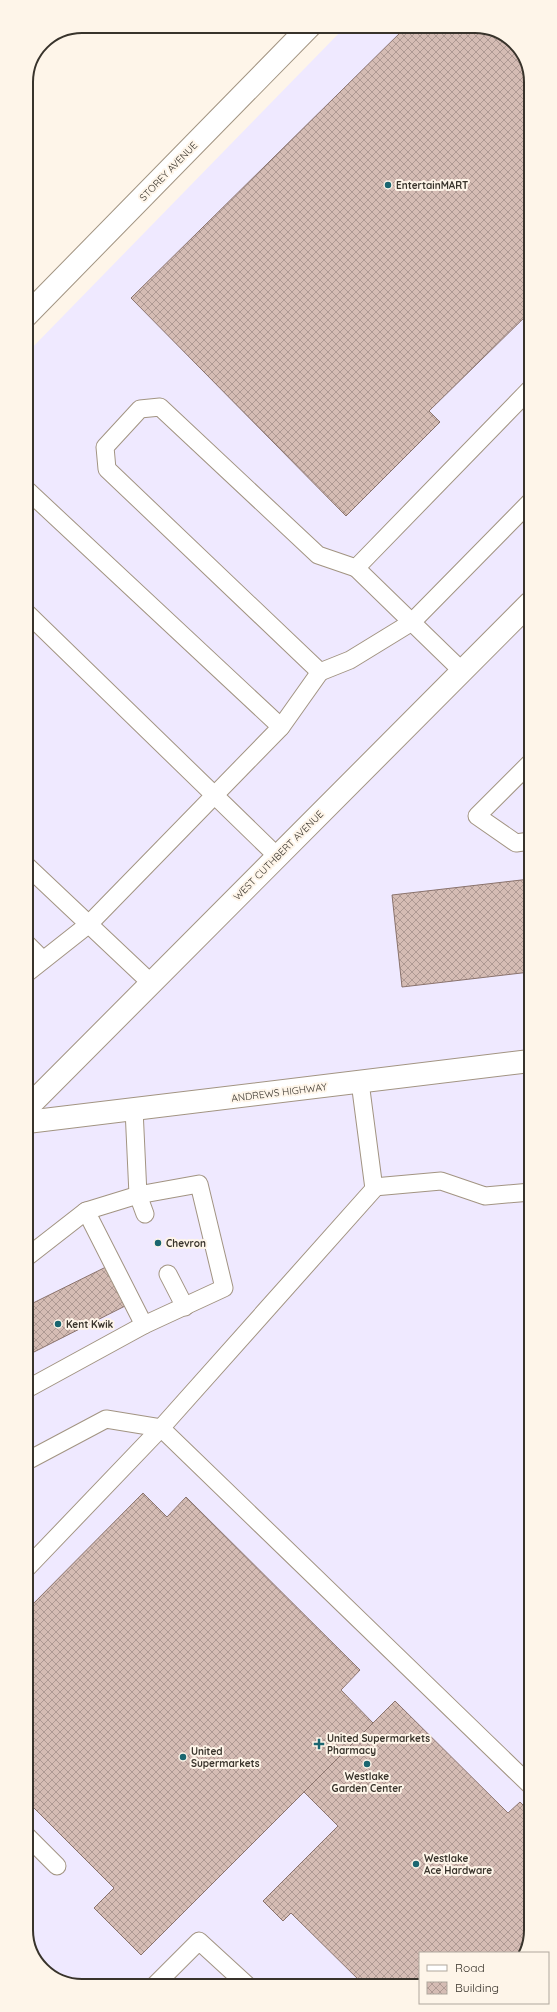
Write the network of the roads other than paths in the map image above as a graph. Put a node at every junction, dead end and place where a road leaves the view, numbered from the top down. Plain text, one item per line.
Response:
1 (303, 33) edge
2 (33, 309) edge
3 (524, 395) edge
4 (33, 497) edge
5 (524, 508) edge
6 (356, 568) junction
7 (524, 609) edge
8 (33, 619) edge
9 (412, 622) junction
10 (462, 671) junction
11 (320, 672) junction
12 (281, 727) junction
13 (524, 769) edge
14 (214, 796) junction
15 (524, 842) edge
16 (277, 856) junction
17 (33, 872) edge
18 (89, 924) junction
19 (33, 951) edge
20 (43, 960) junction
21 (33, 968) edge
22 (151, 983) junction
23 (524, 1063) edge
24 (360, 1082) junction
25 (33, 1102) edge
26 (134, 1109) junction
27 (33, 1121) edge
28 (374, 1187) junction
29 (524, 1193) edge
30 (138, 1195) junction
31 (86, 1211) junction
32 (144, 1214) dead end
33 (33, 1253) edge
34 (168, 1274) dead end
35 (185, 1307) junction
36 (144, 1325) junction
37 (33, 1386) edge
38 (161, 1428) junction
39 (33, 1458) edge
40 (33, 1556) edge
41 (524, 1779) edge
42 (33, 1842) edge
43 (57, 1866) dead end
44 (161, 1979) edge
45 (240, 1979) edge

1 - 2 street, STOREY AVENUE
3 - 6 lane
4 - 12 lane
5 - 9 lane
6 - 9 lane
6 - 11 lane
7 - 10 street, WEST CUTHBERT AVENUE
8 - 14 lane
9 - 10 lane
9 - 11 lane
10 - 16 street, WEST CUTHBERT AVENUE
11 - 12 lane
12 - 14 lane
13 - 15 lane
14 - 16 lane
14 - 18 lane
16 - 22 street, WEST CUTHBERT AVENUE
17 - 18 lane
18 - 20 lane
18 - 22 lane
19 - 20 lane
20 - 21 lane
22 - 25 street, WEST CUTHBERT AVENUE
23 - 24 street, ANDREWS HIGHWAY
24 - 26 street, ANDREWS HIGHWAY
24 - 28 lane
26 - 27 street, ANDREWS HIGHWAY
26 - 30 lane
28 - 29 lane
28 - 38 lane
30 - 31 lane
30 - 32 lane
30 - 35 lane
31 - 33 lane
31 - 36 lane
34 - 35 lane
35 - 36 lane
36 - 37 lane
38 - 39 lane
38 - 40 lane
38 - 41 lane
42 - 43 lane
44 - 45 lane

